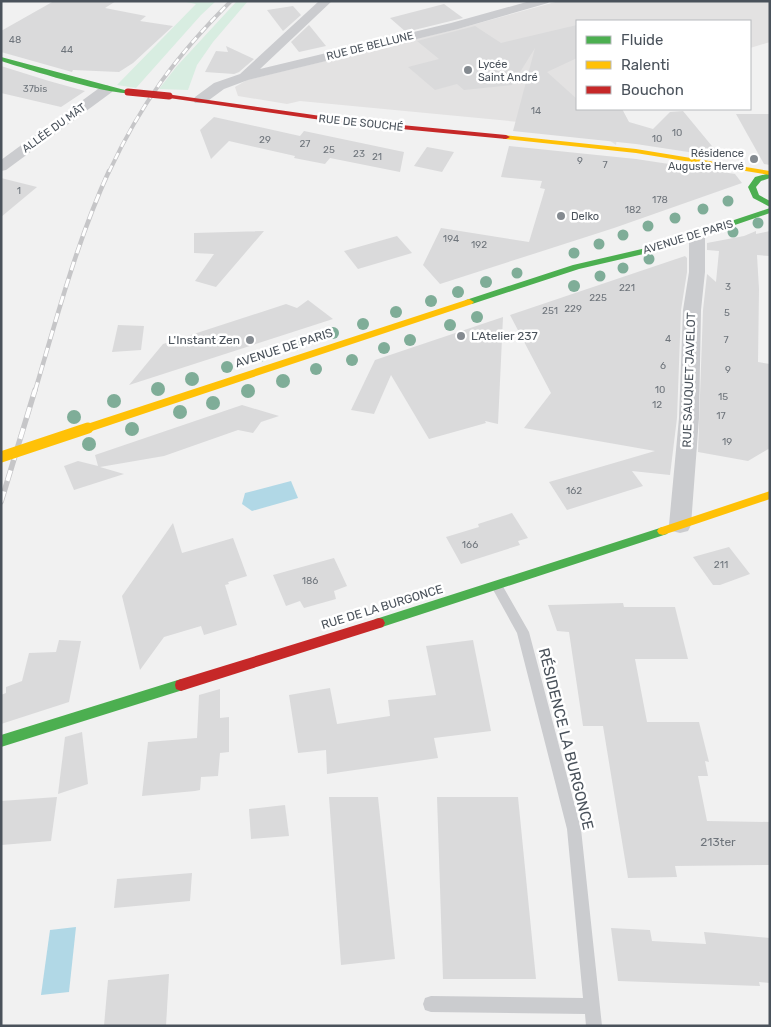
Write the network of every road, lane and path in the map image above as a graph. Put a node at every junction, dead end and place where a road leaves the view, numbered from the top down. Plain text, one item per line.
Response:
1 (326, 1) edge
2 (544, 1) edge
3 (1, 59) edge
4 (244, 77) junction
5 (107, 89) junction
6 (200, 100) junction
7 (725, 165) junction
8 (1, 167) edge
9 (770, 174) edge
10 (752, 193) junction
11 (770, 205) edge
12 (770, 210) edge
13 (697, 235) junction
14 (635, 241) dead end
15 (576, 267) junction
16 (1, 456) edge
17 (770, 495) edge
18 (680, 525) junction
19 (497, 586) junction
20 (1, 741) edge
21 (431, 1004) dead end
22 (592, 1006) junction
23 (594, 1026) edge

1 - 4 street
2 - 4 street, RUE DE BELLUNE
3 - 5 street, RUE DE SOUCHÉ
4 - 6 street, RUE DE BELLUNE
5 - 6 street, RUE DE SOUCHÉ, bridge
5 - 8 street, ALLÉE DU MÂT
6 - 7 street, RUE DE SOUCHÉ
7 - 9 street, RUE DE SOUCHÉ
7 - 10 street, RUE DE SOUCHÉ
9 - 10 street
10 - 11 street, RUE DE SOUCHÉ
12 - 13 street, AVENUE DE PARIS
13 - 15 street, AVENUE DE PARIS
13 - 18 street, RUE SAUQUET JAVELOT
14 - 15 street, AVENUE DE PARIS
15 - 16 street, AVENUE DE PARIS, bridge
17 - 18 street, RUE DE LA BURGONCE
18 - 19 street, RUE DE LA BURGONCE
19 - 20 street, RUE DE LA BURGONCE
19 - 22 lane, RÉSIDENCE LA BURGONCE
21 - 22 lane
22 - 23 lane, RÉSIDENCE LA BURGONCE

